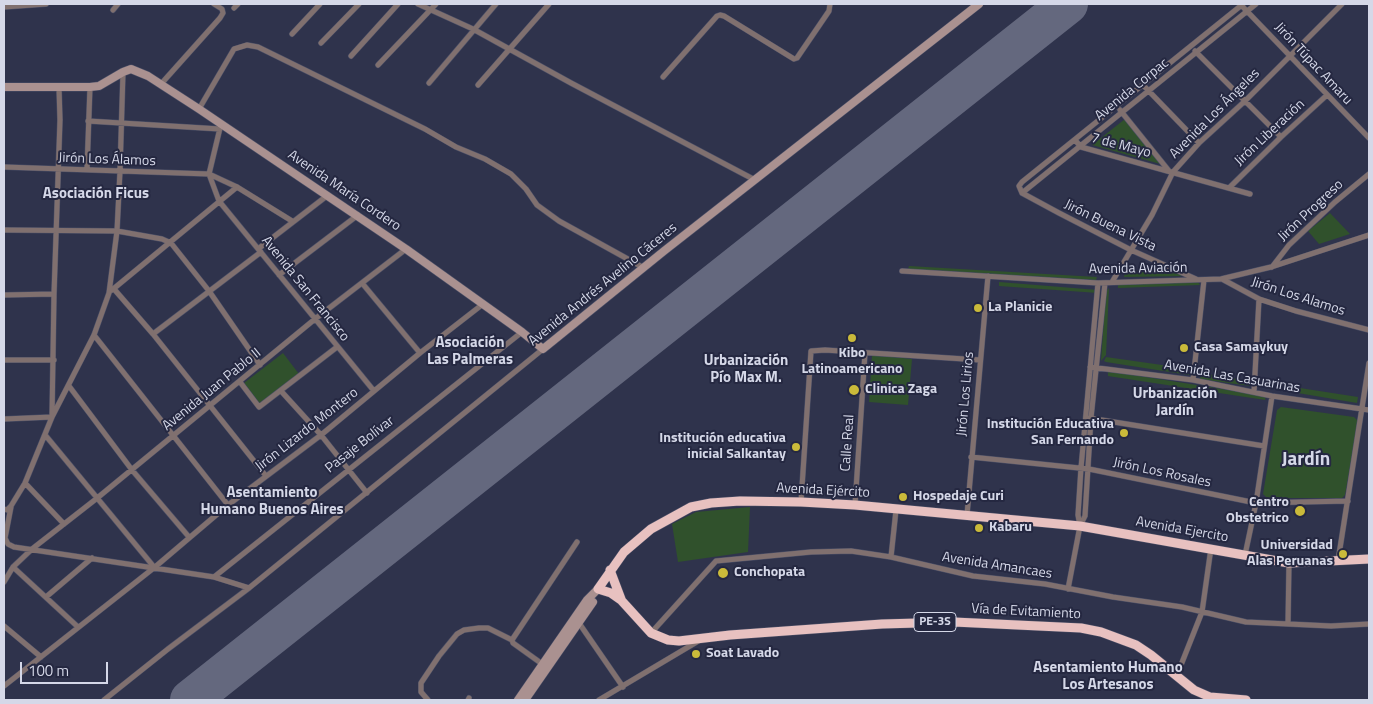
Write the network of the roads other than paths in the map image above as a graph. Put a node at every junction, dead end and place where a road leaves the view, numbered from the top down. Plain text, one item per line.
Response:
1 (46, 4) edge
2 (118, 4) edge
3 (214, 4) edge
4 (320, 4) edge
5 (358, 4) edge
6 (398, 4) edge
7 (418, 4) edge
8 (436, 4) edge
9 (496, 4) edge
10 (549, 4) edge
11 (979, 4) edge
12 (1242, 4) edge
13 (1256, 4) edge
14 (1342, 4) edge
15 (831, 5) edge
16 (4, 7) edge
17 (431, 9) junction
18 (113, 10) dead end
19 (1247, 11) junction
20 (473, 29) junction
21 (292, 34) dead end
22 (321, 43) dead end
23 (1191, 47) junction
24 (510, 50) junction
25 (1196, 52) junction
26 (1290, 54) junction
27 (351, 56) dead end
28 (378, 65) dead end
29 (122, 72) junction
30 (663, 77) dead end
31 (429, 83) dead end
32 (161, 84) junction
33 (478, 85) dead end
34 (1143, 85) junction
35 (4, 87) edge
36 (90, 87) junction
37 (59, 88) junction
38 (1148, 90) junction
39 (1327, 95) junction
40 (1245, 100) junction
41 (1116, 106) junction
42 (199, 108) junction
43 (1122, 112) junction
44 (88, 121) junction
45 (122, 123) junction
46 (221, 126) junction
47 (1281, 137) junction
48 (1369, 138) edge
49 (1075, 140) junction
50 (1199, 143) junction
51 (1081, 147) junction
52 (4, 168) edge
53 (87, 169) junction
54 (58, 170) junction
55 (120, 171) junction
56 (1171, 172) junction
57 (209, 174) junction
58 (1369, 174) edge
59 (755, 180) junction
60 (237, 187) junction
61 (1230, 187) junction
62 (1022, 193) junction
63 (1250, 194) dead end
64 (328, 195) junction
65 (219, 201) junction
66 (358, 215) junction
67 (292, 221) junction
68 (4, 230) edge
69 (56, 231) junction
70 (117, 231) junction
71 (1369, 235) edge
72 (171, 243) junction
73 (406, 249) junction
74 (259, 250) junction
75 (1131, 250) junction
76 (1271, 267) junction
77 (644, 268) junction
78 (902, 271) dead end
79 (280, 275) junction
80 (988, 276) junction
81 (1221, 279) junction
82 (1196, 280) junction
83 (1204, 280) junction
84 (1098, 282) junction
85 (1112, 282) junction
86 (362, 283) junction
87 (1105, 283) junction
88 (114, 288) junction
89 (208, 291) junction
90 (109, 292) junction
91 (54, 294) junction
92 (4, 295) edge
93 (1258, 299) junction
94 (483, 304) junction
95 (315, 319) junction
96 (1369, 330) edge
97 (522, 332) junction
98 (153, 334) junction
99 (94, 336) junction
100 (337, 347) junction
101 (543, 349) junction
102 (420, 353) junction
103 (865, 353) junction
104 (4, 360) edge
105 (54, 360) junction
106 (980, 360) junction
107 (1369, 363) edge
108 (260, 365) junction
109 (1090, 367) junction
110 (1097, 367) junction
111 (1193, 380) junction
112 (240, 382) junction
113 (69, 386) junction
114 (281, 391) junction
115 (374, 391) junction
116 (1254, 392) junction
117 (1272, 396) junction
118 (209, 406) junction
119 (1362, 409) junction
120 (1369, 410) edge
121 (52, 417) junction
122 (1089, 418) junction
123 (4, 419) edge
124 (321, 435) junction
125 (46, 436) junction
126 (172, 436) junction
127 (1264, 446) junction
128 (972, 457) junction
129 (1081, 468) junction
130 (348, 469) junction
131 (1089, 469) junction
132 (132, 470) junction
133 (266, 476) junction
134 (25, 482) junction
135 (367, 493) junction
136 (96, 499) junction
137 (1348, 501) junction
138 (800, 502) junction
139 (1256, 503) junction
140 (228, 505) junction
141 (855, 505) junction
142 (11, 506) junction
143 (4, 510) edge
144 (896, 510) junction
145 (967, 515) junction
146 (64, 524) junction
147 (1080, 526) junction
148 (189, 537) junction
149 (577, 542) dead end
150 (1211, 548) junction
151 (32, 549) junction
152 (891, 556) junction
153 (1245, 556) junction
154 (92, 558) junction
155 (1369, 559) edge
156 (1338, 561) junction
157 (1289, 563) junction
158 (155, 567) junction
159 (13, 568) junction
160 (610, 570) junction
161 (214, 577) junction
162 (4, 582) edge
163 (249, 588) junction
164 (598, 588) junction
165 (1068, 589) junction
166 (46, 597) junction
167 (622, 600) junction
168 (1202, 612) junction
169 (578, 623) junction
170 (1288, 623) junction
171 (1369, 624) edge
172 (4, 626) edge
173 (78, 627) junction
174 (651, 633) junction
175 (703, 639) junction
176 (512, 640) junction
177 (40, 657) junction
178 (1181, 665) dead end
179 (545, 666) junction
180 (4, 686) edge
181 (623, 687) junction
182 (104, 700) edge
183 (428, 700) edge
184 (518, 700) edge
185 (526, 700) edge
186 (599, 700) edge
187 (1246, 700) edge

1 - 16 street
2 - 18 street
3 - 32 street
4 - 21 street
5 - 22 street
6 - 27 street
7 - 17 street
8 - 17 street
9 - 20 street
10 - 24 street
11 - 59 street, Avenida Andrés Avelino Cáceres
12 - 19 street, Jirón Túpac Amaru
12 - 23 street, Avenida Corpac
13 - 19 street, Avenida Corpac
14 - 26 street, Avenida Los Ángeles
15 - 30 street
17 - 20 street
17 - 28 street
19 - 25 street, Avenida Corpac
19 - 26 street, Jirón Túpac Amaru
20 - 24 street
20 - 31 street
23 - 25 street
23 - 34 street, Avenida Corpac
24 - 33 street
24 - 59 street
25 - 38 street, Avenida Corpac
25 - 40 street
26 - 39 street, Jirón Túpac Amaru
26 - 40 street, Avenida Los Ángeles
29 - 32 street, Avenida María Cordero
29 - 36 street
29 - 45 street
32 - 42 street, Avenida María Cordero
34 - 38 street
34 - 41 street, Avenida Corpac
35 - 37 street
36 - 37 street
36 - 44 street
37 - 54 street
38 - 43 street, Avenida Corpac
38 - 50 street
39 - 47 street, Jirón Liberación
39 - 48 street, Jirón Túpac Amaru
40 - 47 street
40 - 50 street, Avenida Los Ángeles
41 - 43 street
41 - 49 street, Avenida Corpac
42 - 46 street, Avenida María Cordero
42 - 77 street
43 - 51 street, Avenida Corpac
43 - 56 street
44 - 45 street
44 - 53 street
45 - 46 street
45 - 55 street
46 - 57 street
46 - 64 street, Avenida María Cordero
47 - 61 street, Jirón Liberación
49 - 51 street, 7 de Mayo
49 - 62 street, Avenida Corpac
50 - 56 street, Avenida Los Ángeles
51 - 56 street, 7 de Mayo
51 - 62 street, Avenida Corpac
52 - 54 street, Jirón Los Álamos
53 - 54 street, Jirón Los Álamos
53 - 55 street, Jirón Los Álamos
54 - 69 street
55 - 57 street, Jirón Los Álamos
55 - 70 street
56 - 61 street, 7 de Mayo
56 - 75 street, Avenida Los Ángeles
57 - 60 street
57 - 65 street, Avenida San Francisco
58 - 76 street, Jirón Progreso
59 - 77 street, Avenida Andrés Avelino Cáceres
60 - 65 street
60 - 67 street
61 - 63 street, 7 de Mayo
62 - 75 street, Jirón Buena Vista
64 - 66 street, Avenida María Cordero
64 - 67 street
65 - 72 street
65 - 74 street, Avenida San Francisco
66 - 73 street, Avenida María Cordero
66 - 79 street
67 - 74 street
68 - 69 street
69 - 70 street
69 - 91 street
70 - 72 street
70 - 90 street
71 - 76 street, Avenida Aviación
72 - 88 street
72 - 89 street
73 - 86 street, Avenida Juan Pablo II
73 - 94 street, Avenida María Cordero
74 - 79 street, Avenida San Francisco
74 - 89 street
75 - 82 street, Jirón Buena Vista
75 - 85 street, Avenida Los Ángeles
76 - 81 street, Avenida Aviación
77 - 101 street, Avenida Andrés Avelino Cáceres
78 - 80 street, Avenida Aviación
79 - 95 street, Avenida San Francisco
80 - 84 street, Avenida Aviación
80 - 106 street, Jirón Los Lirios
81 - 83 street, Avenida Aviación
81 - 93 street, Jirón Los Alamos
82 - 83 street, Avenida Aviación
82 - 85 street, Avenida Aviación
83 - 111 street
84 - 87 street, Avenida Aviación
84 - 109 street
85 - 87 street, Avenida Aviación
86 - 95 street, Avenida Juan Pablo II
86 - 102 street
87 - 110 street
88 - 90 street
88 - 98 street
89 - 98 street
89 - 108 street
90 - 99 street
91 - 92 street
91 - 105 street
93 - 96 street, Jirón Los Alamos
93 - 116 street
94 - 97 street, Avenida María Cordero
94 - 102 street, Jirón Lizardo Montero
95 - 100 street, Avenida San Francisco
95 - 108 street, Avenida Juan Pablo II
97 - 101 street, Avenida María Cordero
97 - 130 street, Pasaje Bolívar
98 - 118 street
99 - 113 street
99 - 126 street
100 - 114 street
100 - 115 street, Avenida San Francisco
101 - 135 street, Avenida Andrés Avelino Cáceres
102 - 115 street, Jirón Lizardo Montero
103 - 106 street
103 - 138 street
103 - 141 street, Calle Real
104 - 105 street
105 - 121 street
106 - 128 street, Jirón Los Lirios
107 - 119 street
108 - 112 street, Avenida Juan Pablo II
109 - 110 street, Avenida Las Casuarinas
109 - 122 street
110 - 111 street, Avenida Las Casuarinas
110 - 122 street
111 - 116 street, Avenida Las Casuarinas
112 - 114 street
112 - 118 street, Avenida Juan Pablo II
113 - 121 street
113 - 132 street
114 - 124 street
115 - 124 street, Jirón Lizardo Montero
116 - 117 street, Avenida Las Casuarinas
117 - 119 street, Avenida Las Casuarinas
117 - 127 street
118 - 126 street, Avenida Juan Pablo II
118 - 133 street
119 - 120 street, Avenida Las Casuarinas
119 - 137 street
121 - 123 street
121 - 125 street
122 - 127 street
122 - 129 street
122 - 131 street
124 - 130 street
124 - 133 street, Jirón Lizardo Montero
125 - 134 street
125 - 136 street
126 - 132 street, Avenida Juan Pablo II
126 - 140 street
127 - 139 street
128 - 129 street, Jirón Los Rosales
128 - 145 street, Jirón Los Lirios
129 - 131 street, Jirón Los Rosales
129 - 147 street
130 - 135 street
130 - 161 street, Pasaje Bolívar
131 - 139 street, Jirón Los Rosales
131 - 147 street
132 - 136 street, Avenida Juan Pablo II
132 - 148 street
133 - 140 street, Jirón Lizardo Montero
134 - 142 street
134 - 146 street
135 - 163 street, Avenida Andrés Avelino Cáceres
136 - 146 street, Avenida Juan Pablo II
136 - 158 street
137 - 139 street, Jirón Los Rosales
137 - 156 street
138 - 141 highway, Avenida Ejército
138 - 160 highway, Avenida Ejército
139 - 153 street
140 - 148 street, Jirón Lizardo Montero
141 - 144 highway, Avenida Ejército
142 - 143 street
142 - 151 street
144 - 145 highway, Avenida Ejército
144 - 152 street
145 - 147 highway, Avenida Ejército
146 - 151 street, Avenida Juan Pablo II
147 - 150 highway, Avenida Ejercito
147 - 165 street
148 - 158 street, Jirón Lizardo Montero
149 - 176 street
150 - 153 highway, Avenida Ejercito
150 - 168 street
151 - 154 street
151 - 159 street, Avenida Juan Pablo II
152 - 165 street, Avenida Amancaes
152 - 174 street, Avenida Amancaes
153 - 157 highway, Avenida Ejercito
154 - 158 street
154 - 166 street
155 - 156 highway, Avenida Ejercito
156 - 157 highway, Avenida Ejercito
157 - 170 street
158 - 161 street
158 - 173 street, Jirón Lizardo Montero
159 - 162 street, Avenida Juan Pablo II
159 - 166 street
160 - 164 highway, Avenida Ejército
160 - 167 highway
161 - 163 street
163 - 182 street, Avenida Andrés Avelino Cáceres
164 - 167 highway
164 - 169 street, Avenida Ejército
164 - 179 street, Avenida Ejército
165 - 168 street, Avenida Amancaes
166 - 173 street
167 - 174 highway
168 - 170 street, Avenida Amancaes
168 - 178 street
169 - 179 street, Avenida Ejército
169 - 181 street
170 - 171 street, Avenida Amancaes
172 - 177 street
173 - 177 street, Jirón Lizardo Montero
174 - 175 highway, Vía de Evitamiento / PE-3S
175 - 181 street
175 - 187 highway, Vía de Evitamiento / PE-3S
176 - 179 street
176 - 183 street
177 - 180 street, Jirón Lizardo Montero
179 - 184 street, Avenida Ejército
179 - 185 street, Avenida Ejército
181 - 186 street

